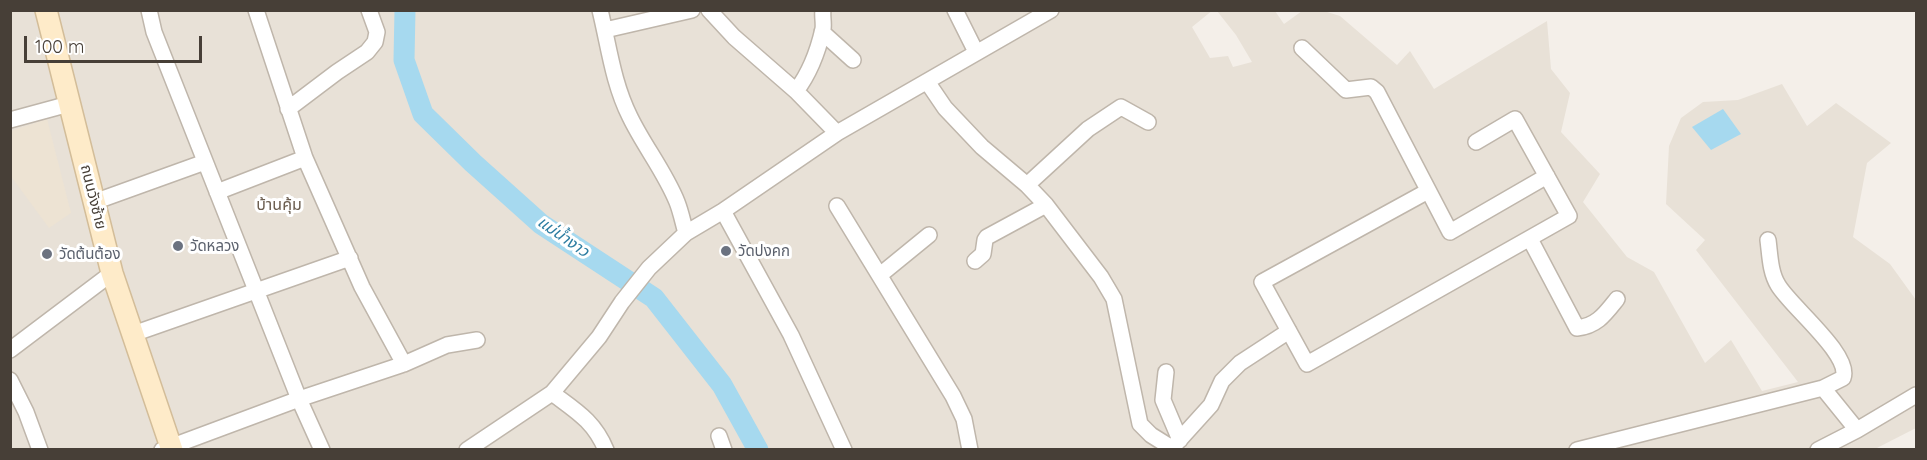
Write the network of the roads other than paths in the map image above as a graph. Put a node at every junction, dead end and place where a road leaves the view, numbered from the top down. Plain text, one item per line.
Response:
1 (46, 10) edge
2 (149, 10) edge
3 (256, 10) edge
4 (369, 10) edge
5 (600, 10) edge
6 (692, 10) edge
7 (709, 10) edge
8 (823, 10) edge
9 (954, 10) edge
10 (1051, 10) edge
11 (605, 30) junction
12 (822, 32) junction
13 (1302, 48) dead end
14 (976, 52) junction
15 (853, 60) dead end
16 (928, 83) junction
17 (796, 91) junction
18 (69, 104) junction
19 (288, 109) junction
20 (10, 120) edge
21 (1148, 122) dead end
22 (837, 133) junction
23 (1476, 142) dead end
24 (305, 158) junction
25 (206, 162) junction
26 (1547, 176) junction
27 (1027, 185) junction
28 (1428, 191) junction
29 (217, 192) junction
30 (94, 202) junction
31 (1046, 205) junction
32 (837, 206) dead end
33 (723, 211) junction
34 (686, 233) junction
35 (929, 235) dead end
36 (1530, 239) junction
37 (1768, 240) dead end
38 (350, 258) junction
39 (975, 261) dead end
40 (112, 273) junction
41 (880, 275) junction
42 (257, 292) junction
43 (1617, 299) dead end
44 (1289, 331) junction
45 (133, 334) junction
46 (477, 340) dead end
47 (10, 350) edge
48 (404, 364) junction
49 (1166, 372) dead end
50 (10, 380) edge
51 (1823, 388) junction
52 (552, 393) junction
53 (1917, 395) edge
54 (299, 399) junction
55 (1857, 430) junction
56 (1176, 446) edge
57 (168, 448) edge
58 (40, 450) edge
59 (322, 450) edge
60 (466, 450) edge
61 (606, 450) edge
62 (844, 450) edge
63 (970, 450) edge
64 (1577, 450) edge
65 (1818, 450) edge

1 - 18 main road, ถนนวังซ้าย
2 - 25 street
3 - 19 street
4 - 19 street
5 - 11 street
6 - 11 street
7 - 17 street
8 - 12 street
9 - 14 street
10 - 14 street
11 - 34 street
12 - 15 street
12 - 17 street
13 - 28 street
14 - 16 street
16 - 22 street
16 - 27 street
17 - 22 street
18 - 20 street
18 - 30 main road, ถนนวังซ้าย
19 - 24 street
21 - 27 street
22 - 33 street
23 - 26 street
24 - 29 street
24 - 38 street
25 - 29 street
25 - 30 street
26 - 28 street
26 - 36 street
27 - 31 street
28 - 44 street
29 - 42 street
30 - 40 main road, ถนนวังซ้าย
31 - 39 street
31 - 56 street
32 - 41 street
33 - 34 street
33 - 62 street
34 - 52 street
35 - 41 street
36 - 43 street
36 - 44 street
37 - 51 street
38 - 42 street
38 - 48 street
40 - 45 main road, ถนนวังซ้าย
40 - 47 street
41 - 63 street
42 - 45 street
42 - 54 street
44 - 56 street
45 - 57 main road, ถนนวังซ้าย
46 - 48 street
48 - 54 street
49 - 56 street
50 - 58 street
51 - 55 street
51 - 64 street
52 - 60 street
52 - 61 street
53 - 55 street
54 - 57 street
54 - 59 street
55 - 65 street

